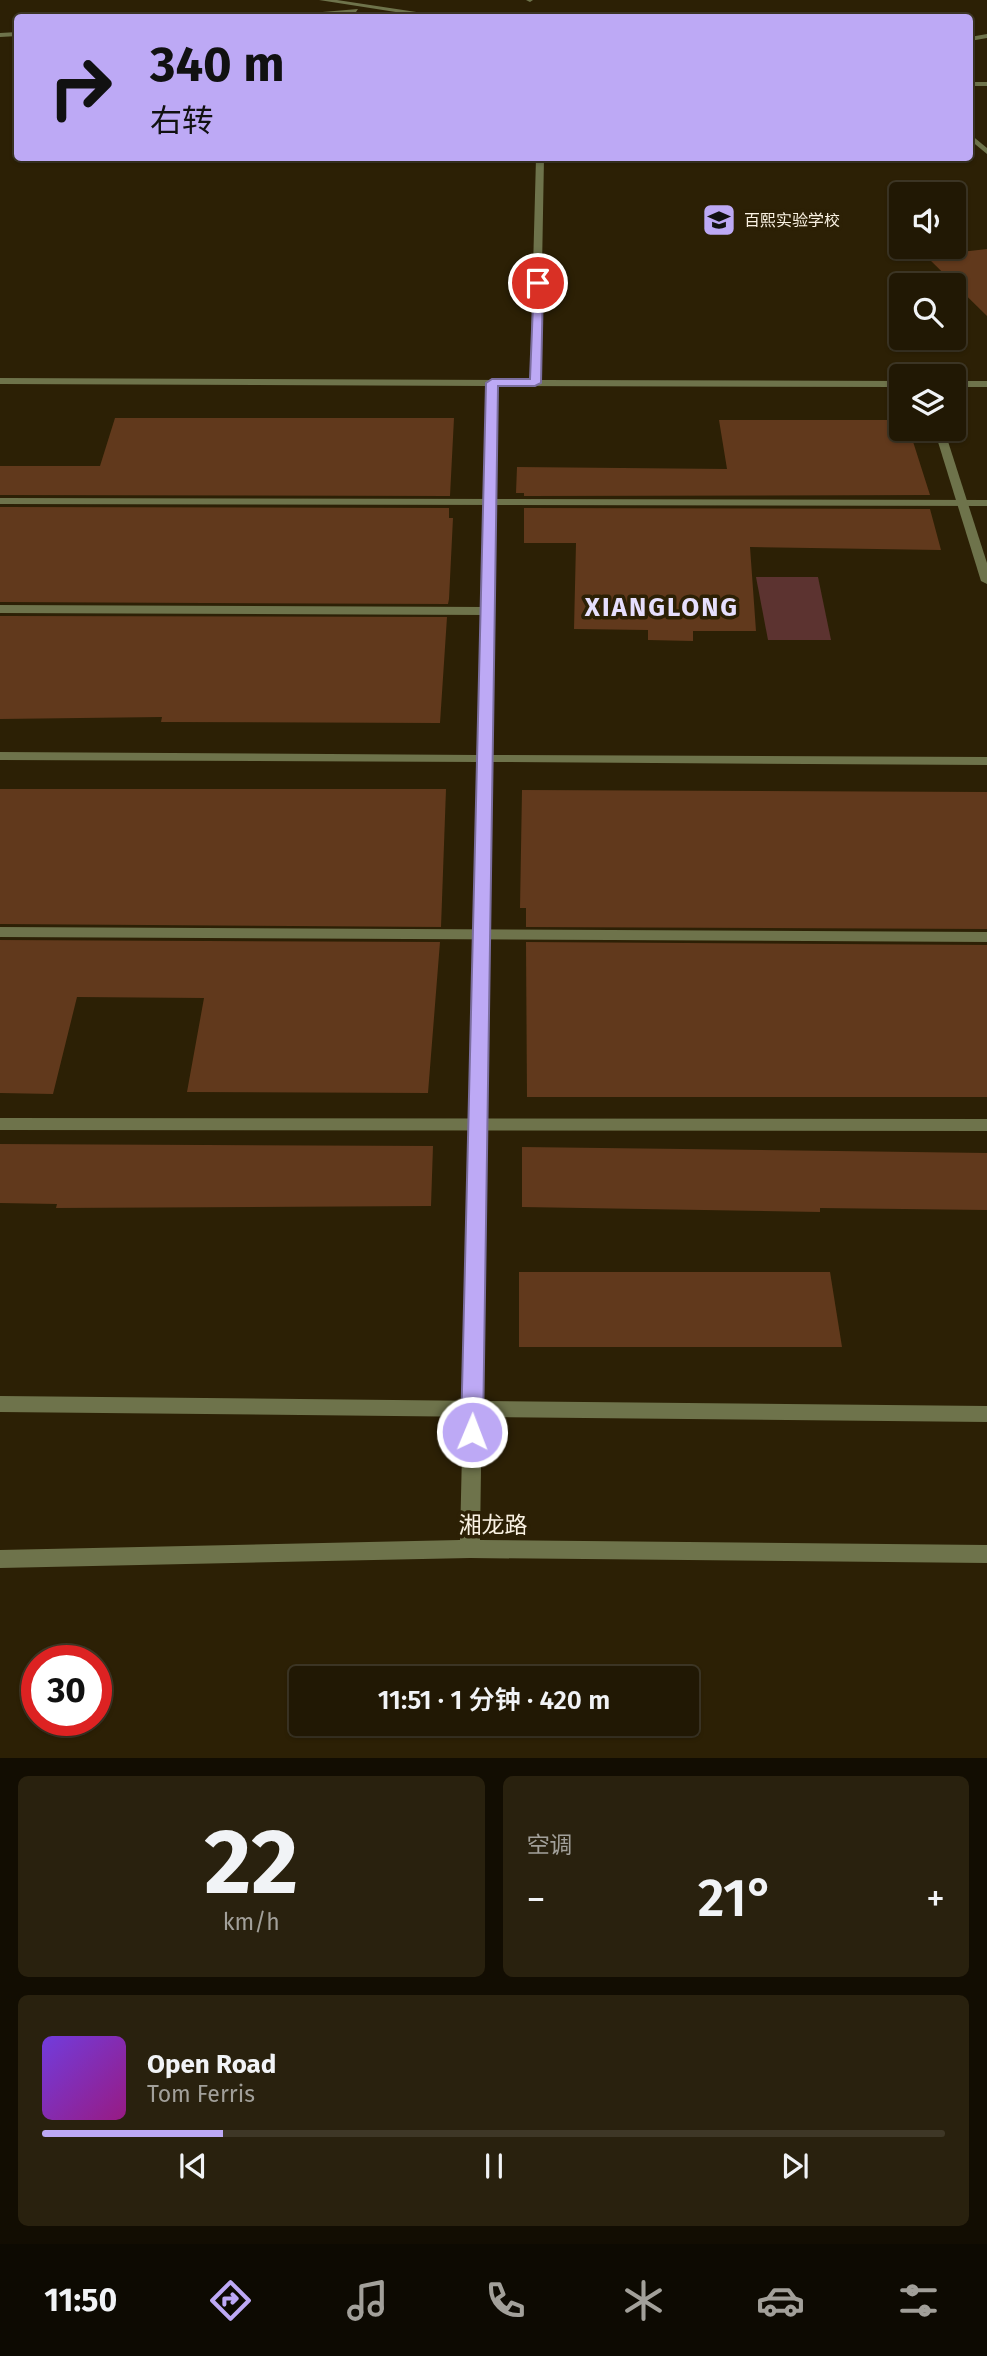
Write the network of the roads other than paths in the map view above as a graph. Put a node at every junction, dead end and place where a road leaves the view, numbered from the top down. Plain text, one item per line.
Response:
1 (322, 0) edge
2 (385, 8) junction
3 (306, 14) edge
4 (426, 14) edge
5 (973, 139) edge
6 (987, 152) edge
7 (540, 161) edge
8 (0, 381) edge
9 (492, 383) junction
10 (535, 383) junction
11 (889, 384) edge
12 (966, 384) edge
13 (987, 384) edge
14 (943, 441) edge
15 (0, 500) edge
16 (490, 502) junction
17 (962, 503) junction
18 (987, 503) edge
19 (987, 581) edge
20 (0, 609) edge
21 (487, 611) junction
22 (0, 756) edge
23 (485, 758) junction
24 (987, 761) edge
25 (0, 932) edge
26 (482, 934) junction
27 (987, 937) edge
28 (0, 1124) edge
29 (478, 1124) junction
30 (987, 1125) edge
31 (0, 1404) edge
32 (472, 1409) junction
33 (987, 1414) edge
34 (470, 1549) junction
35 (987, 1554) edge
36 (0, 1559) edge

1 - 2 street
2 - 3 street
2 - 4 street
5 - 6 street
7 - 10 street
8 - 9 street
9 - 10 street
9 - 16 street
10 - 11 street
12 - 13 street
14 - 17 street
15 - 16 street
16 - 17 street
16 - 21 street
17 - 18 street
17 - 19 street
20 - 21 street
21 - 23 street
22 - 23 street
23 - 24 street
23 - 26 street
25 - 26 street
26 - 27 street
26 - 29 street
28 - 29 street
29 - 30 street
29 - 32 street
31 - 32 street
32 - 33 street
32 - 34 street
34 - 35 street, 湘龙路
34 - 36 street, 湘龙路

